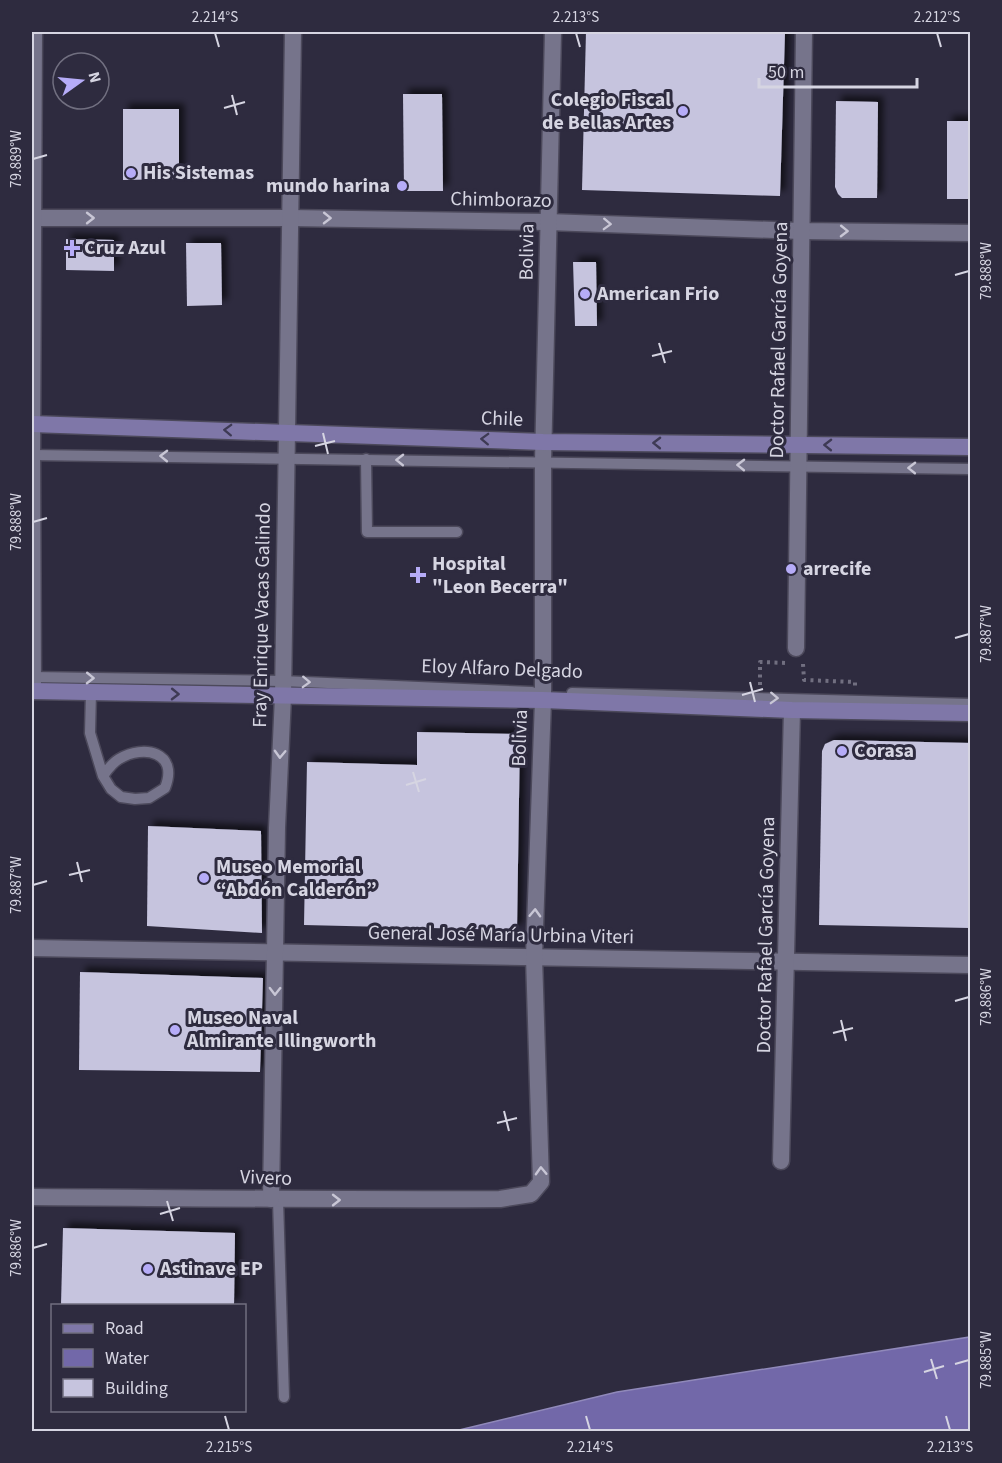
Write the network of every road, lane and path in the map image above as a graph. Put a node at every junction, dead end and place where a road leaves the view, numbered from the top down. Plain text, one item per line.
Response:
1 (34, 32) edge
2 (293, 32) edge
3 (553, 32) edge
4 (804, 32) edge
5 (32, 218) edge
6 (290, 218) junction
7 (548, 222) junction
8 (801, 231) junction
9 (970, 233) edge
10 (32, 424) edge
11 (286, 432) junction
12 (543, 442) junction
13 (800, 444) junction
14 (970, 447) edge
15 (32, 455) edge
16 (286, 458) junction
17 (366, 459) junction
18 (543, 462) junction
19 (799, 466) junction
20 (970, 469) edge
21 (457, 532) dead end
22 (796, 648) dead end
23 (32, 684) edge
24 (282, 688) junction
25 (92, 692) junction
26 (542, 696) junction
27 (760, 698) junction
28 (854, 701) junction
29 (970, 704) edge
30 (792, 710) junction
31 (970, 713) edge
32 (103, 776) junction
33 (32, 948) edge
34 (275, 952) junction
35 (534, 957) junction
36 (786, 962) junction
37 (970, 965) edge
38 (781, 1161) dead end
39 (32, 1197) edge
40 (500, 1199) joint
41 (274, 1200) junction
42 (284, 1397) dead end

1 - 5 street
2 - 6 street, Fray Enrique Vacas Galindo
3 - 7 street, Bolivia
4 - 8 street, Doctor Rafael García Goyena
5 -> 6 street, Chimborazo
5 - 10 street
6 -> 7 street, Chimborazo
6 - 11 street, Fray Enrique Vacas Galindo
7 -> 8 street, Chimborazo
7 - 12 street, Bolivia
8 -> 9 street, Chimborazo
8 - 13 street, Doctor Rafael García Goyena
11 -> 10 main road, Chile
10 - 15 street
12 -> 11 main road, Chile
11 - 16 street, Fray Enrique Vacas Galindo
13 -> 12 main road, Chile
12 - 18 street, Bolivia
14 -> 13 main road, Chile
13 - 19 street, Doctor Rafael García Goyena
16 -> 15 lane
15 - 23 street
16 - 17 lane
16 - 24 street, Fray Enrique Vacas Galindo
18 -> 17 lane
17 - 21 lane
19 -> 18 lane
18 - 26 street, Bolivia
20 -> 19 lane
19 - 22 street, Doctor Rafael García Goyena
23 -> 24 lane, Eloy Alfaro Delgado
23 - 25 main road, Eloy Alfaro Delgado
25 -> 24 main road, Eloy Alfaro Delgado
24 -> 26 main road, Eloy Alfaro Delgado
24 -> 34 street, Fray Enrique Vacas Galindo
25 - 32 lane
26 - 27 lane, Eloy Alfaro Delgado
26 - 30 main road, Eloy Alfaro Delgado
35 -> 26 street, Bolivia
27 -> 28 lane, Eloy Alfaro Delgado
27 - 28 path
28 - 29 lane, Eloy Alfaro Delgado
30 - 31 main road, Eloy Alfaro Delgado
30 - 36 street, Doctor Rafael García Goyena
32 - 32 lane
33 - 34 street, General José María Urbina Viteri
34 - 35 street, General José María Urbina Viteri
34 -> 41 street, Fray Enrique Vacas Galindo
35 - 36 street, General José María Urbina Viteri
40 -> 35 street, Bolivia
36 - 37 street, General José María Urbina Viteri
36 - 38 street, Doctor Rafael García Goyena
39 - 41 street, Vivero
41 -> 40 street, Vivero
41 - 42 lane

